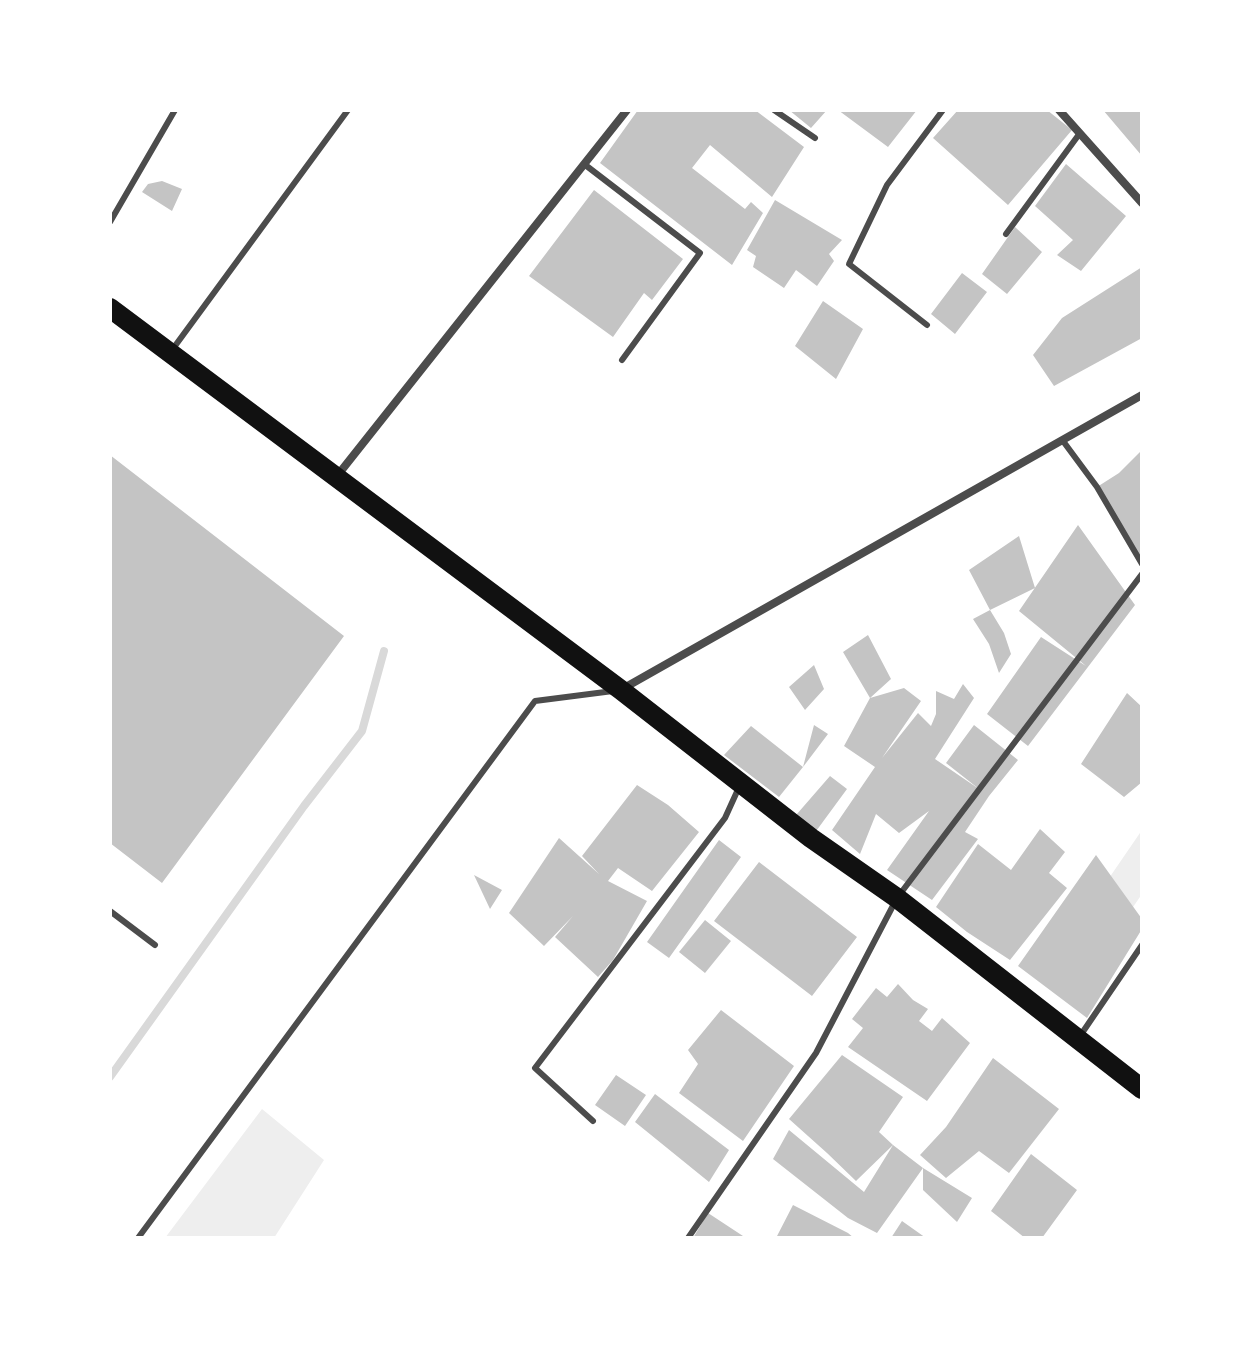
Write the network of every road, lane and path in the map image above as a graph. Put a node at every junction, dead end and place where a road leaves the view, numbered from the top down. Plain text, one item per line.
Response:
1 (175, 110) edge
2 (348, 110) edge
3 (627, 110) edge
4 (774, 110) edge
5 (943, 110) edge
6 (1059, 110) edge
7 (1080, 133) junction
8 (815, 138) dead end
9 (584, 164) junction
10 (1142, 203) edge
11 (110, 222) edge
12 (1006, 234) dead end
13 (110, 308) edge
14 (927, 325) dead end
15 (170, 353) junction
16 (622, 360) dead end
17 (1142, 395) edge
18 (1063, 441) junction
19 (335, 478) junction
20 (1142, 564) edge
21 (1142, 574) edge
22 (621, 690) junction
23 (740, 783) junction
24 (897, 898) junction
25 (110, 911) edge
26 (155, 945) dead end
27 (1142, 945) edge
28 (1078, 1039) junction
29 (1142, 1089) edge
30 (593, 1121) dead end
31 (138, 1238) edge
32 (688, 1238) edge

1 - 11 lane
2 - 15 lane
3 - 9 street
4 - 8 lane
5 - 14 lane
6 - 7 street
7 - 10 street
7 - 12 lane
9 - 16 lane
9 - 19 street
13 - 15 main road
15 - 19 main road
17 - 18 street
18 - 20 lane
18 - 22 street
19 - 22 main road
21 - 24 lane
22 - 23 main road
22 - 31 lane
23 - 24 main road
23 - 30 lane
24 - 28 main road
24 - 32 lane
25 - 26 lane
27 - 28 lane
28 - 29 main road

